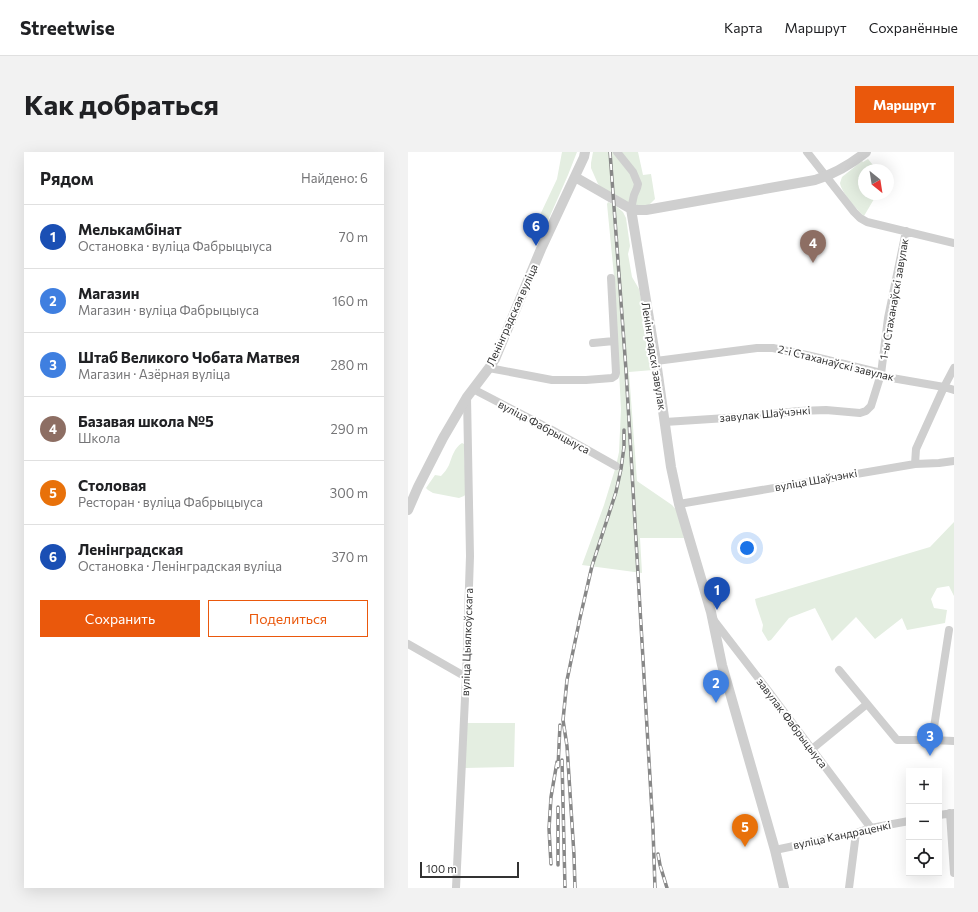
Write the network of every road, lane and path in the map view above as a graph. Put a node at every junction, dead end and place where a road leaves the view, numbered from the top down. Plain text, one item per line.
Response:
1 (585, 152) edge
2 (617, 152) edge
3 (807, 152) edge
4 (866, 152) edge
5 (827, 176) junction
6 (575, 177) junction
7 (631, 209) junction
8 (906, 231) junction
9 (954, 243) edge
10 (611, 278) dead end
11 (614, 341) junction
12 (593, 343) dead end
13 (656, 361) junction
14 (489, 368) junction
15 (954, 368) edge
16 (881, 374) junction
17 (944, 386) junction
18 (954, 390) edge
19 (470, 393) junction
20 (866, 411) joint
21 (665, 422) junction
22 (954, 461) edge
23 (915, 464) junction
24 (616, 466) dead end
25 (679, 504) junction
26 (408, 510) edge
27 (712, 618) junction
28 (949, 630) dead end
29 (408, 644) edge
30 (838, 670) dead end
31 (466, 677) junction
32 (867, 704) junction
33 (932, 740) junction
34 (954, 741) edge
35 (812, 749) junction
36 (952, 813) edge
37 (942, 815) edge
38 (906, 822) edge
39 (871, 828) junction
40 (856, 833) junction
41 (775, 850) junction
42 (954, 874) edge
43 (456, 888) edge
44 (784, 888) edge
45 (849, 888) edge

1 - 6 street, Ленінградская вуліца
2 - 7 street
3 - 5 street
4 - 5 street
5 - 7 street
5 - 8 street
6 - 7 street
6 - 14 street, Ленінградская вуліца
7 - 13 street, Ленінградскі завулак
8 - 9 street
8 - 16 street, 1-ы Стаханаўскі завулак
10 - 11 street
11 - 12 street
11 - 14 street
13 - 16 street, 2-і Стаханаўскі завулак
13 - 21 street, Ленінградскі завулак
14 - 19 street, Ленінградская вуліца
15 - 17 street
16 - 17 street, 2-і Стаханаўскі завулак
16 - 20 street, 1-ы Стаханаўскі завулак
17 - 18 street, 2-і Стаханаўскі завулак
17 - 23 street
19 - 24 street, вуліца Фабрыцыуса
19 - 26 street, Ленінградская вуліца
19 - 31 street, вуліца Цыялкоўскага
20 - 21 street, завулак Шаўчэнкі
21 - 25 street, Ленінградскі завулак
22 - 23 street, вуліца Шаўчэнкі
23 - 25 street, вуліца Шаўчэнкі
25 - 27 street
27 - 35 street, завулак Фабрыцыуса
27 - 41 street
28 - 33 street
29 - 31 street
30 - 32 street
31 - 43 street, вуліца Цыялкоўскага
32 - 33 street
32 - 35 street
33 - 34 street
35 - 39 street, завулак Фабрыцыуса
36 - 37 street
36 - 42 street
38 - 39 street, вуліца Кандраценкі
39 - 40 street, вуліца Кандраценкі
40 - 41 street, вуліца Кандраценкі
40 - 45 street
41 - 44 street

